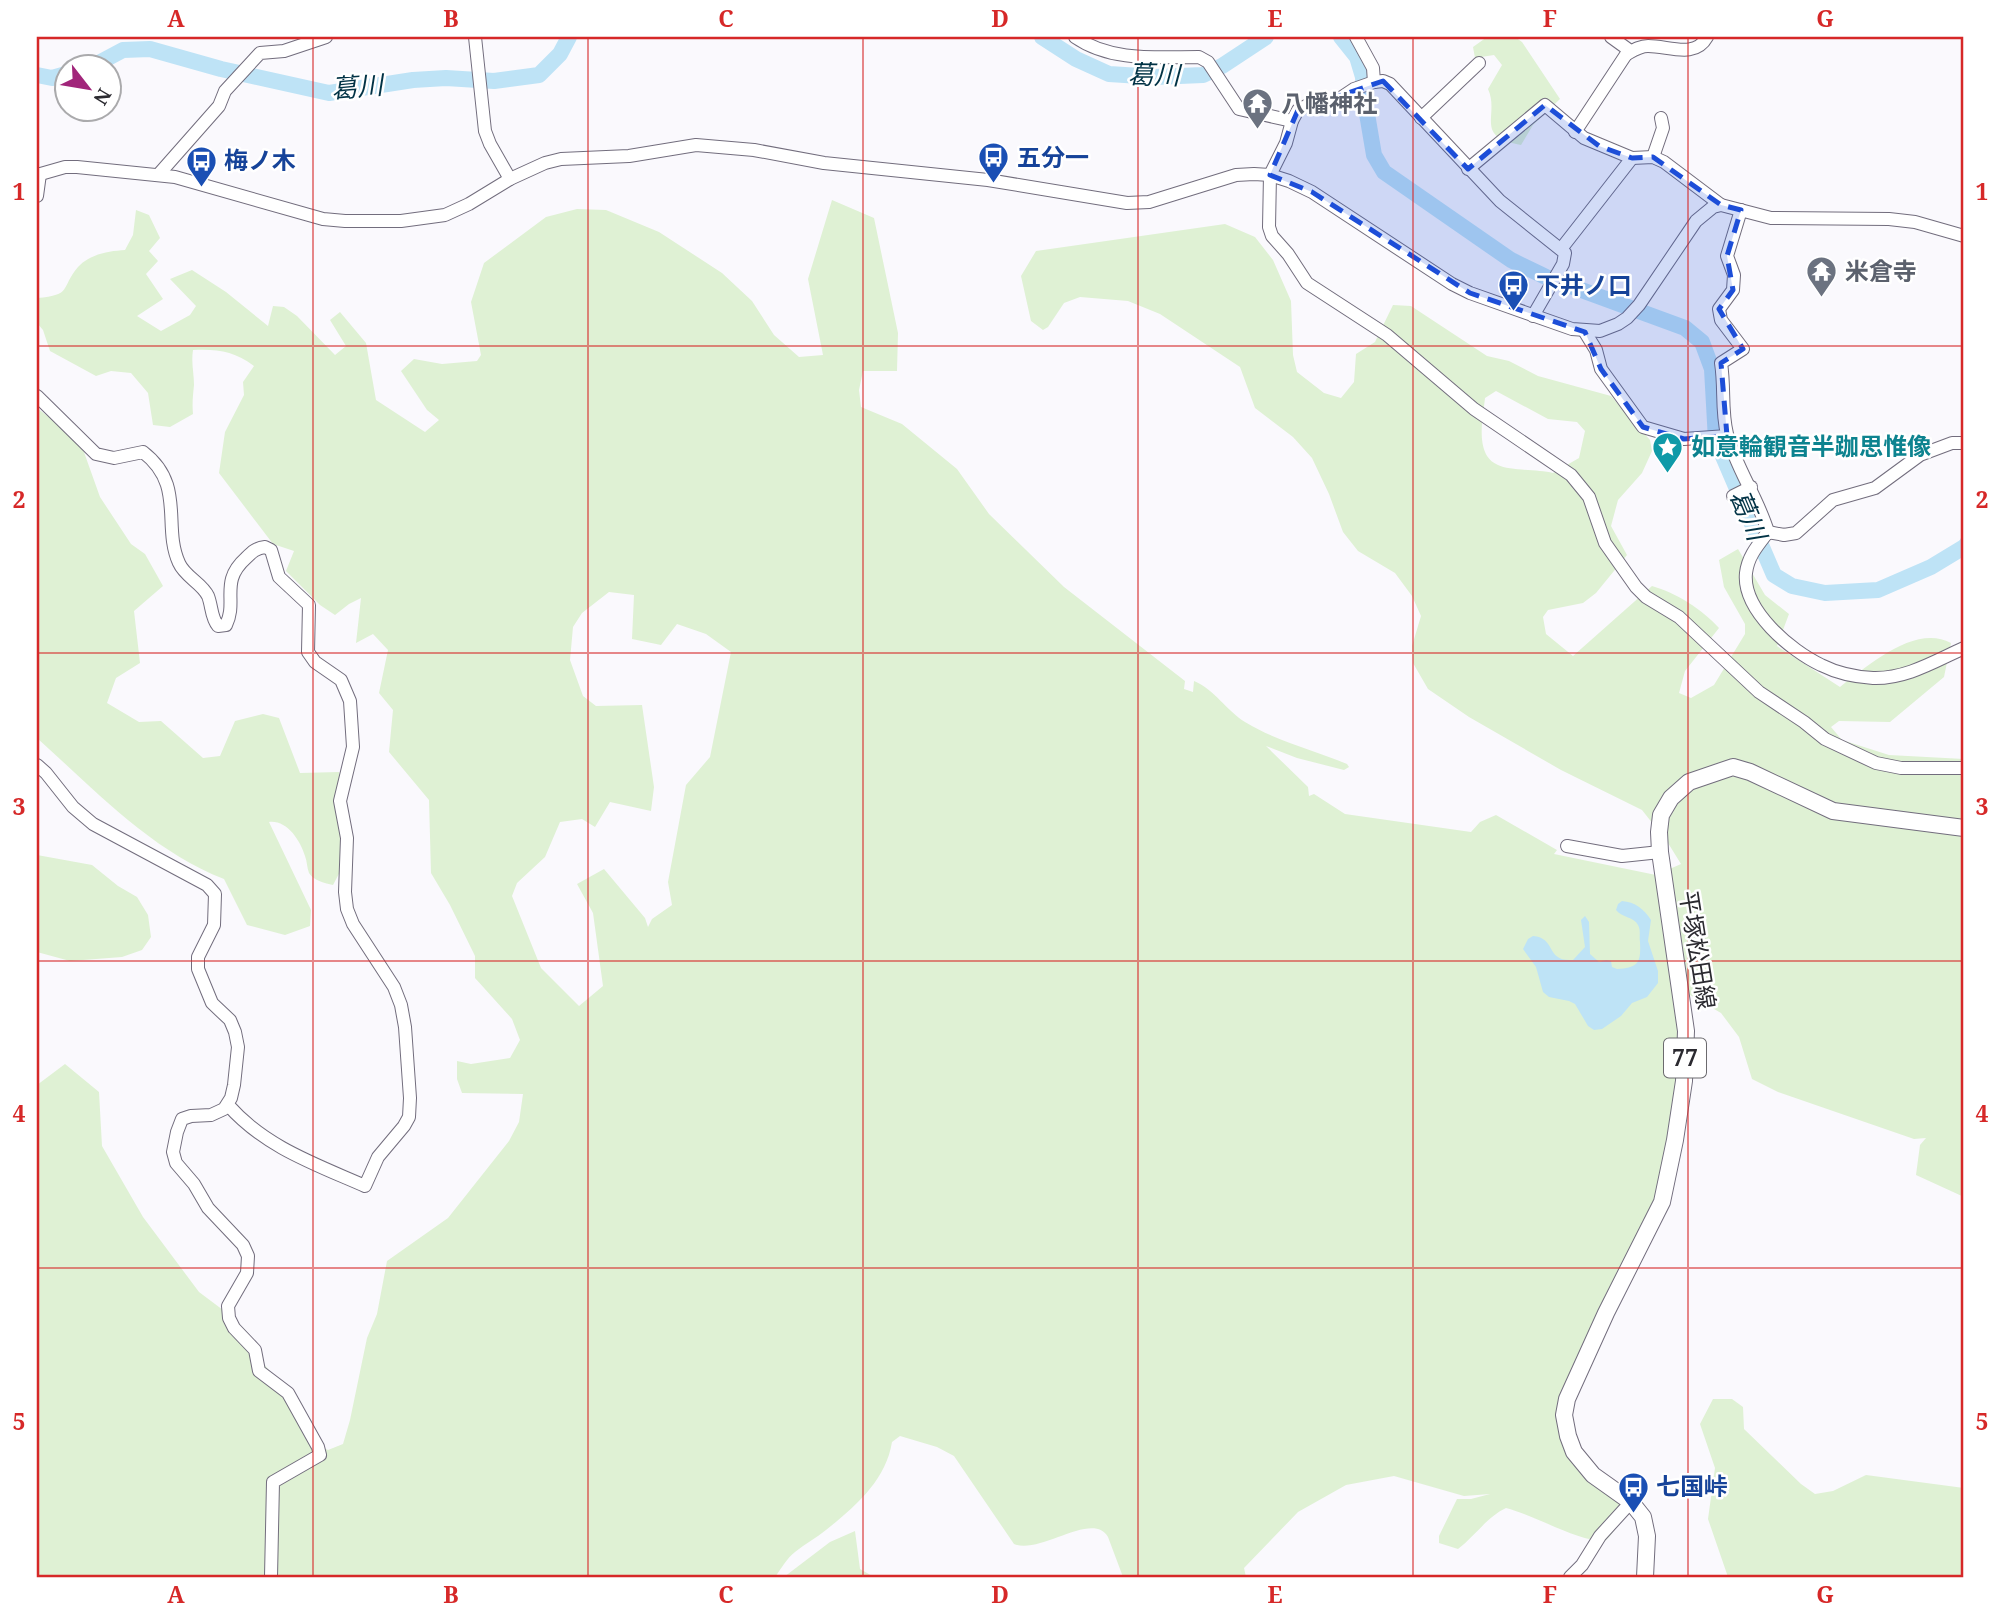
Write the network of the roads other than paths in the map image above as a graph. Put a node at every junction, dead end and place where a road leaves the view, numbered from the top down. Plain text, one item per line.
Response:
1 (326, 37) edge
2 (475, 37) edge
3 (1075, 37) edge
4 (1356, 37) edge
5 (1611, 37) edge
6 (1707, 37) edge
7 (1627, 54) junction
8 (1479, 63) dead end
9 (1374, 82) junction
10 (1421, 118) junction
11 (1661, 118) dead end
12 (1292, 121) junction
13 (1575, 132) junction
14 (1653, 157) junction
15 (1632, 158) junction
16 (1468, 169) junction
17 (38, 174) edge
18 (159, 174) junction
19 (1270, 175) junction
20 (510, 179) junction
21 (37, 196) edge
22 (1721, 205) junction
23 (1741, 210) junction
24 (1964, 236) edge
25 (1561, 249) junction
26 (1534, 316) junction
27 (1585, 332) junction
28 (37, 396) edge
29 (1726, 436) junction
30 (1964, 443) edge
31 (1751, 487) junction
32 (1733, 496) dead end
33 (1767, 534) junction
34 (1964, 648) edge
35 (37, 765) edge
36 (1964, 768) edge
37 (1964, 828) edge
38 (1567, 846) dead end
39 (1660, 852) junction
40 (228, 1105) junction
41 (1631, 1502) junction
42 (271, 1577) edge
43 (1570, 1577) edge
44 (1645, 1577) edge

1 - 18 street
2 - 20 street
3 - 12 street
4 - 9 street
5 - 7 street
6 - 7 street
7 - 13 street
8 - 10 street
9 - 10 street
9 - 12 street
10 - 16 street
11 - 14 street
12 - 19 street
13 - 15 street
13 - 16 street
14 - 15 street
14 - 22 street
15 - 25 street
16 - 25 street
17 - 18 street
17 - 21 street
18 - 20 street
19 - 20 street
19 - 26 street
19 - 36 street
22 - 23 street
22 - 27 street
23 - 24 street
23 - 29 street
25 - 26 street
26 - 27 street
27 - 29 street
28 - 40 street
29 - 31 street
30 - 33 street
31 - 32 street
31 - 33 street
33 - 34 street
35 - 40 street
37 - 39 main road, 平塚松田線 / 77
38 - 39 street
39 - 41 main road, 平塚松田線 / 77
40 - 42 street
41 - 43 street
41 - 44 main road

